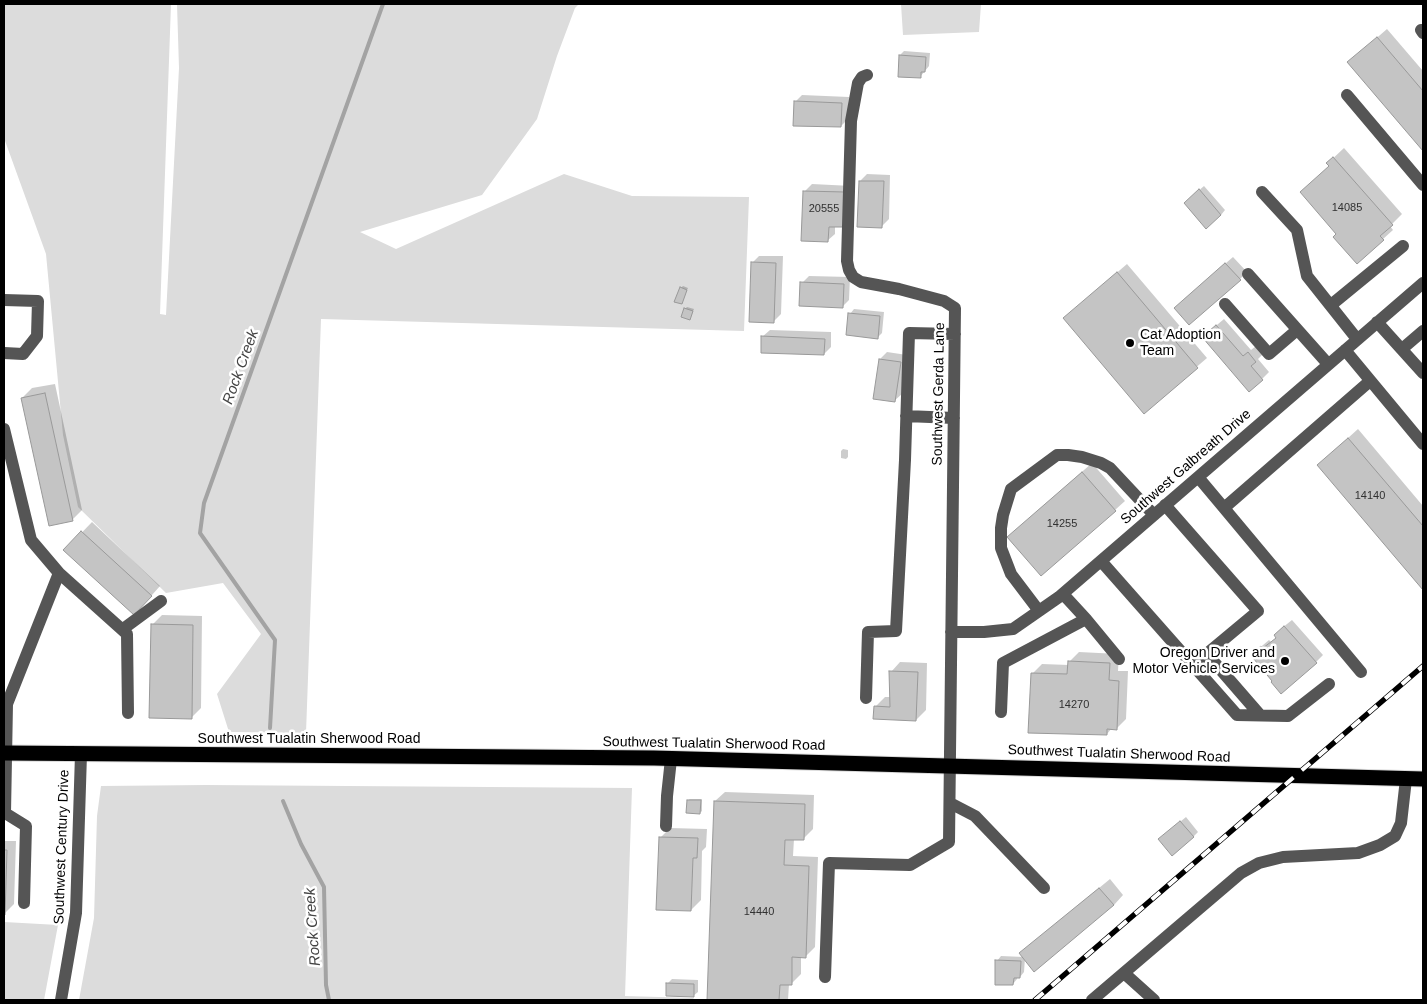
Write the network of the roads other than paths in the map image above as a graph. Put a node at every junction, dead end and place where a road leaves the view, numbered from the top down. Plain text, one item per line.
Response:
1 (867, 75) dead end
2 (1347, 95) dead end
3 (1423, 185) edge
4 (1262, 192) dead end
5 (1402, 246) dead end
6 (1248, 274) dead end
7 (1423, 283) edge
8 (4, 300) edge
9 (1225, 304) dead end
10 (1331, 305) junction
11 (1377, 322) junction
12 (1297, 330) junction
13 (1423, 330) edge
14 (955, 334) junction
15 (1357, 339) junction
16 (1402, 349) junction
17 (1345, 350) junction
18 (4, 353) edge
19 (1328, 364) junction
20 (1423, 373) edge
21 (1370, 381) junction
22 (906, 416) junction
23 (954, 418) junction
24 (4, 429) edge
25 (1423, 444) edge
26 (6, 449) edge
27 (1198, 477) junction
28 (1165, 506) junction
29 (1224, 508) junction
30 (1154, 515) junction
31 (1101, 561) junction
32 (59, 573) junction
33 (1063, 594) junction
34 (161, 601) dead end
35 (1039, 611) junction
36 (1086, 620) junction
37 (123, 630) junction
38 (951, 632) junction
39 (1207, 654) junction
40 (1119, 659) dead end
41 (1192, 666) junction
42 (1361, 672) dead end
43 (1329, 684) dead end
44 (866, 698) dead end
45 (5, 702) edge
46 (1001, 712) dead end
47 (128, 713) dead end
48 (1260, 715) junction
49 (5, 753) edge
50 (81, 754) junction
51 (672, 759) junction
52 (950, 766) junction
53 (1406, 779) junction
54 (1423, 779) edge
55 (950, 803) junction
56 (5, 813) edge
57 (666, 826) dead end
58 (1044, 888) dead end
59 (24, 903) dead end
60 (1124, 972) junction
61 (825, 977) dead end
62 (61, 1000) edge
63 (1092, 1000) edge
64 (1154, 1000) edge

1 - 14 street, Southwest Gerda Lane
2 - 3 street
4 - 10 street
5 - 10 street
6 - 12 street
7 - 11 street, Southwest Galbreath Drive
8 - 18 street
9 - 12 street
10 - 15 street
11 - 15 street, Southwest Galbreath Drive
11 - 16 street
12 - 19 street
13 - 16 street
14 - 22 street
14 - 23 street, Southwest Gerda Lane
15 - 17 street, Southwest Galbreath Drive
16 - 20 street
17 - 19 street, Southwest Galbreath Drive
17 - 21 street
19 - 27 street, Southwest Galbreath Drive
21 - 25 street
21 - 29 street
22 - 23 street
22 - 44 street
23 - 38 street, Southwest Gerda Lane
24 - 26 street
26 - 32 street
27 - 28 street, Southwest Galbreath Drive
27 - 29 street
28 - 30 street, Southwest Galbreath Drive
28 - 39 street
29 - 42 street
30 - 31 street, Southwest Galbreath Drive
30 - 35 street
31 - 33 street, Southwest Galbreath Drive
31 - 41 street
32 - 37 street
32 - 45 street
33 - 35 street, Southwest Galbreath Drive
33 - 36 street
34 - 37 street
35 - 38 street, Southwest Galbreath Drive
36 - 40 street
36 - 46 street
37 - 47 street
38 - 52 street, Southwest Gerda Lane
39 - 41 street
39 - 48 street
41 - 48 street
43 - 48 street
45 - 49 street
49 - 50 highway, Southwest Tualatin Sherwood Road
49 - 56 street
50 - 51 highway, Southwest Tualatin Sherwood Road
50 - 62 street, Southwest Century Drive
51 - 52 highway, Southwest Tualatin Sherwood Road
51 - 57 street
52 - 53 highway, Southwest Tualatin Sherwood Road
52 - 55 street, Southwest Gerda Lane
53 - 54 highway, Southwest Tualatin Sherwood Road
53 - 60 street
55 - 58 street
55 - 61 street, Southwest Gerda Lane
56 - 59 street
60 - 63 street
60 - 64 street

